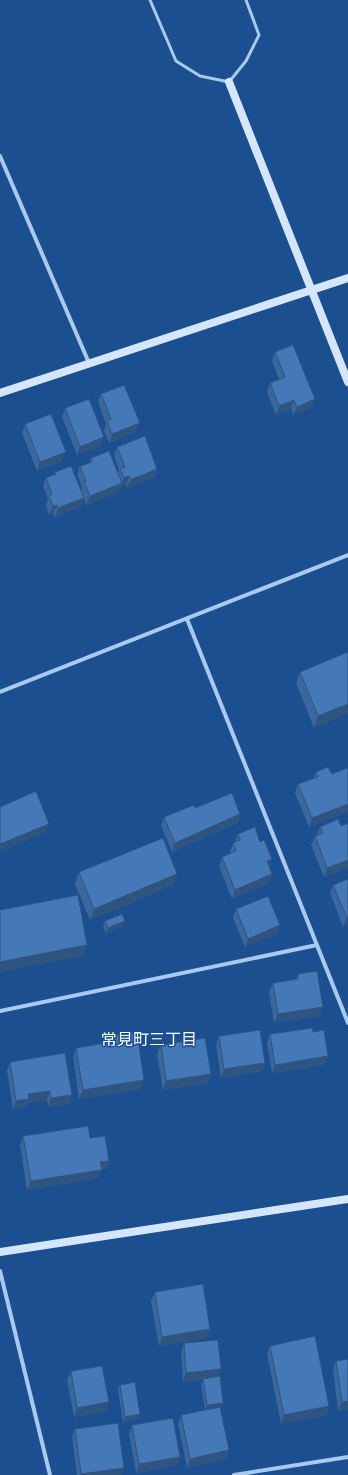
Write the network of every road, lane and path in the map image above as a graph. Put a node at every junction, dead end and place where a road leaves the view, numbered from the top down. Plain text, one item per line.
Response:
1 (150, 0) edge
2 (246, 0) edge
3 (228, 82) junction
4 (0, 156) edge
5 (348, 278) edge
6 (311, 291) junction
7 (89, 363) junction
8 (348, 382) edge
9 (0, 393) edge
10 (348, 555) edge
11 (187, 619) junction
12 (0, 692) edge
13 (318, 945) junction
14 (0, 1011) edge
15 (348, 1023) edge
16 (348, 1199) edge
17 (0, 1252) edge
18 (0, 1271) edge
19 (348, 1457) edge
20 (50, 1475) edge
21 (234, 1475) edge

1 - 3 lane
2 - 3 lane
3 - 6 street
4 - 7 street
5 - 6 street
6 - 7 street
6 - 8 street
7 - 9 street
10 - 11 street
11 - 12 street
11 - 13 street
13 - 14 street
13 - 15 street
16 - 17 street
18 - 20 street
19 - 21 street

